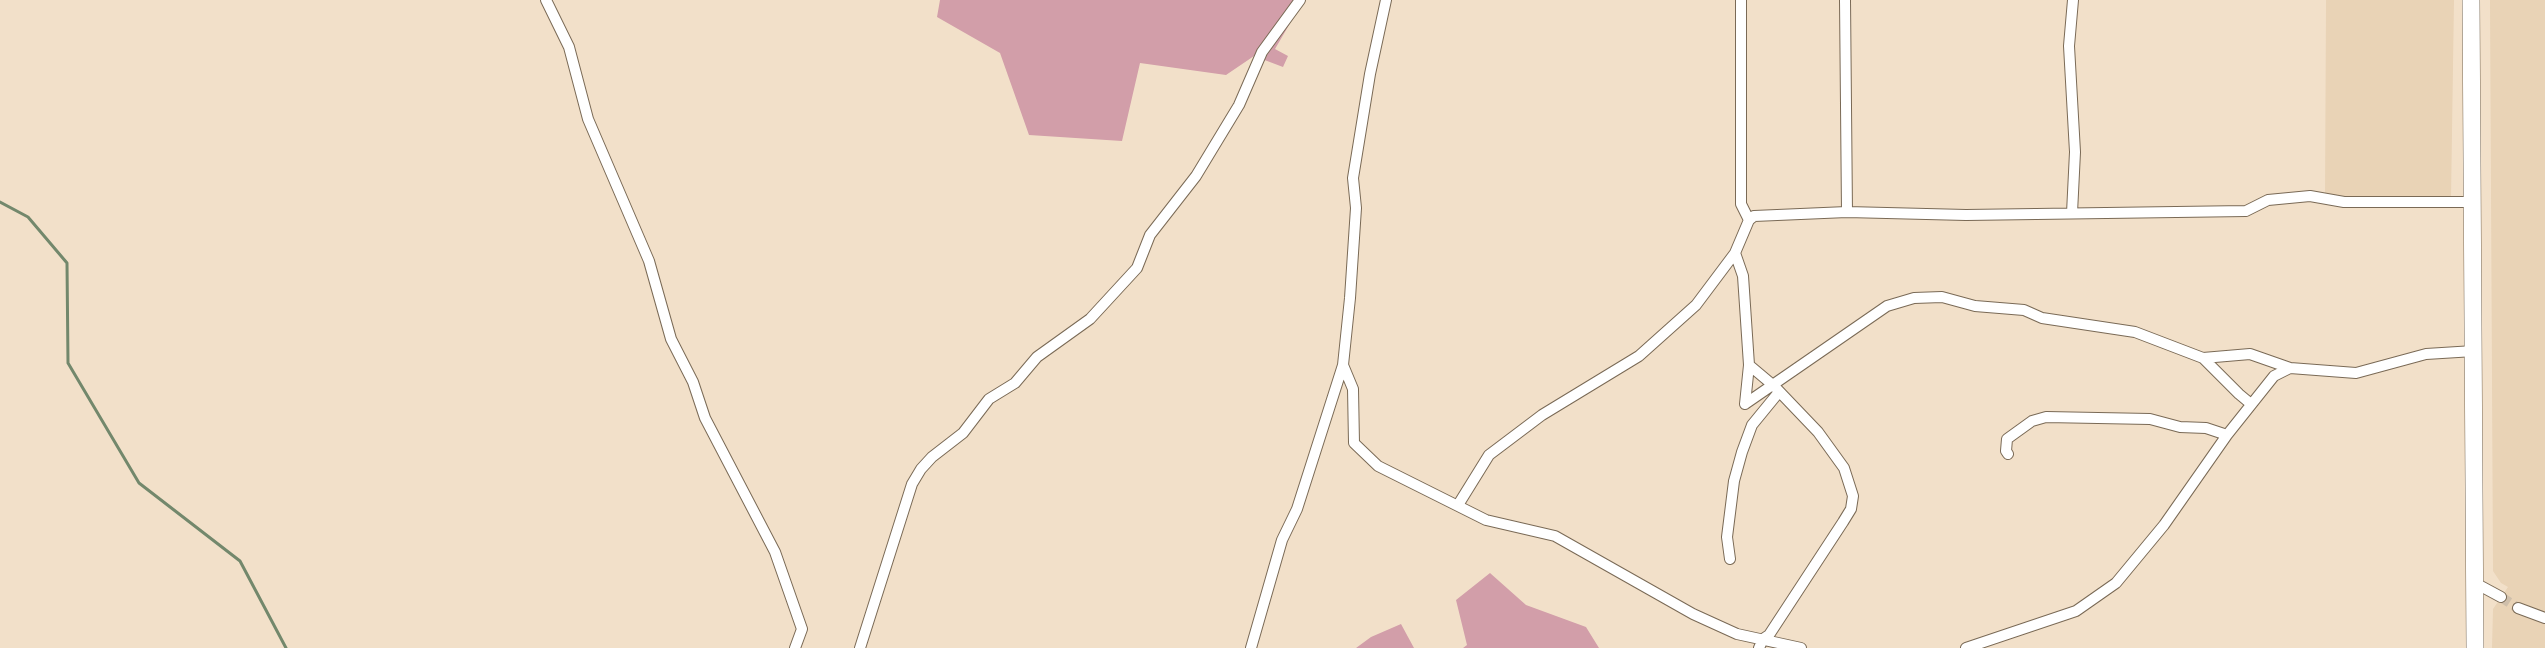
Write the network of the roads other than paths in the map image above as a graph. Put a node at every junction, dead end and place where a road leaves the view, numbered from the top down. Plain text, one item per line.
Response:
1 (546, 0) edge
2 (1300, 0) edge
3 (1386, 0) edge
4 (1741, 0) edge
5 (1845, 0) edge
6 (2073, 0) edge
7 (2471, 0) edge
8 (2474, 202) junction
9 (1847, 212) junction
10 (2072, 213) junction
11 (1749, 220) junction
12 (1735, 252) junction
13 (2474, 351) junction
14 (2203, 358) junction
15 (1343, 365) junction
16 (1748, 365) junction
17 (2290, 368) junction
18 (1776, 389) junction
19 (2252, 404) junction
20 (2227, 435) junction
21 (2008, 454) dead end
22 (1458, 505) junction
23 (1730, 559) dead end
24 (2475, 583) junction
25 (2501, 597) tunnel mouth
26 (2518, 608) tunnel mouth
27 (2545, 618) edge
28 (1761, 644) edge
29 (795, 648) edge
30 (860, 648) edge
31 (1251, 648) edge
32 (1801, 648) edge
33 (1966, 648) edge
34 (2475, 648) edge

1 - 29 street
2 - 30 street
3 - 15 street
4 - 11 street
5 - 9 street
6 - 10 street
7 - 8 highway
8 - 10 street
8 - 13 highway
9 - 10 street
9 - 11 street
11 - 12 street
12 - 16 street
12 - 22 street
13 - 17 street
13 - 24 highway
14 - 17 street
14 - 18 street
14 - 19 street
15 - 22 street
15 - 31 street
16 - 18 street
16 - 18 street
17 - 19 street
18 - 23 street
18 - 28 street
19 - 20 street
20 - 21 street
20 - 33 street
22 - 28 street
24 - 25 street
24 - 34 highway
26 - 27 street
28 - 32 street

